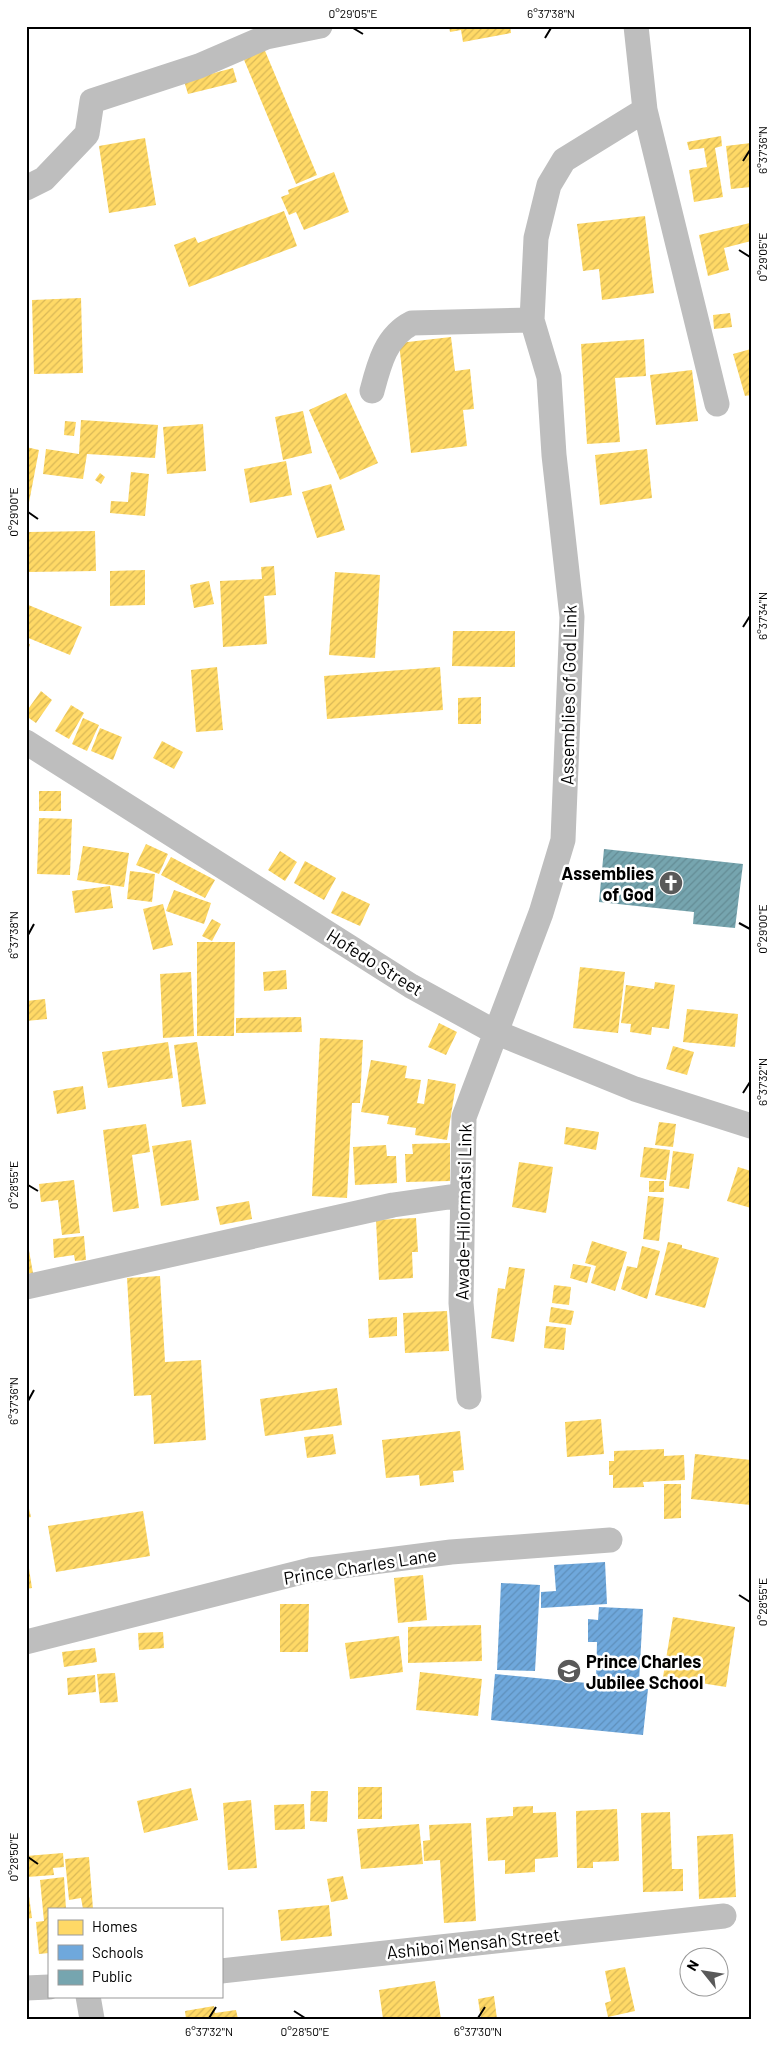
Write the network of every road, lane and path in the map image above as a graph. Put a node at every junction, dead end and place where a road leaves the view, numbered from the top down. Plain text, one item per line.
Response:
1 (320, 26) edge
2 (636, 26) edge
3 (645, 110) junction
4 (26, 188) edge
5 (532, 320) junction
6 (372, 391) dead end
7 (717, 404) dead end
8 (26, 742) edge
9 (495, 1032) junction
10 (751, 1126) edge
11 (462, 1198) junction
12 (26, 1286) edge
13 (469, 1397) dead end
14 (610, 1540) dead end
15 (26, 1642) edge
16 (724, 1916) dead end
17 (222, 1971) edge
18 (48, 1987) edge
19 (26, 1988) edge
20 (88, 1998) edge
21 (92, 2019) edge

1 - 4 street
2 - 3 street
3 - 5 street, Assemblies of God Link
3 - 7 street
5 - 6 street
5 - 9 street, Assemblies of God Link
8 - 9 street, Hofedo Street
9 - 10 street, Hofedo Street
9 - 11 street, Awade-Hilormatsi Link
11 - 12 street
11 - 13 street, Awade-Hilormatsi Link
14 - 15 street, Prince Charles Lane
16 - 17 street, Ashiboi Mensah Street
18 - 19 street
20 - 21 street

